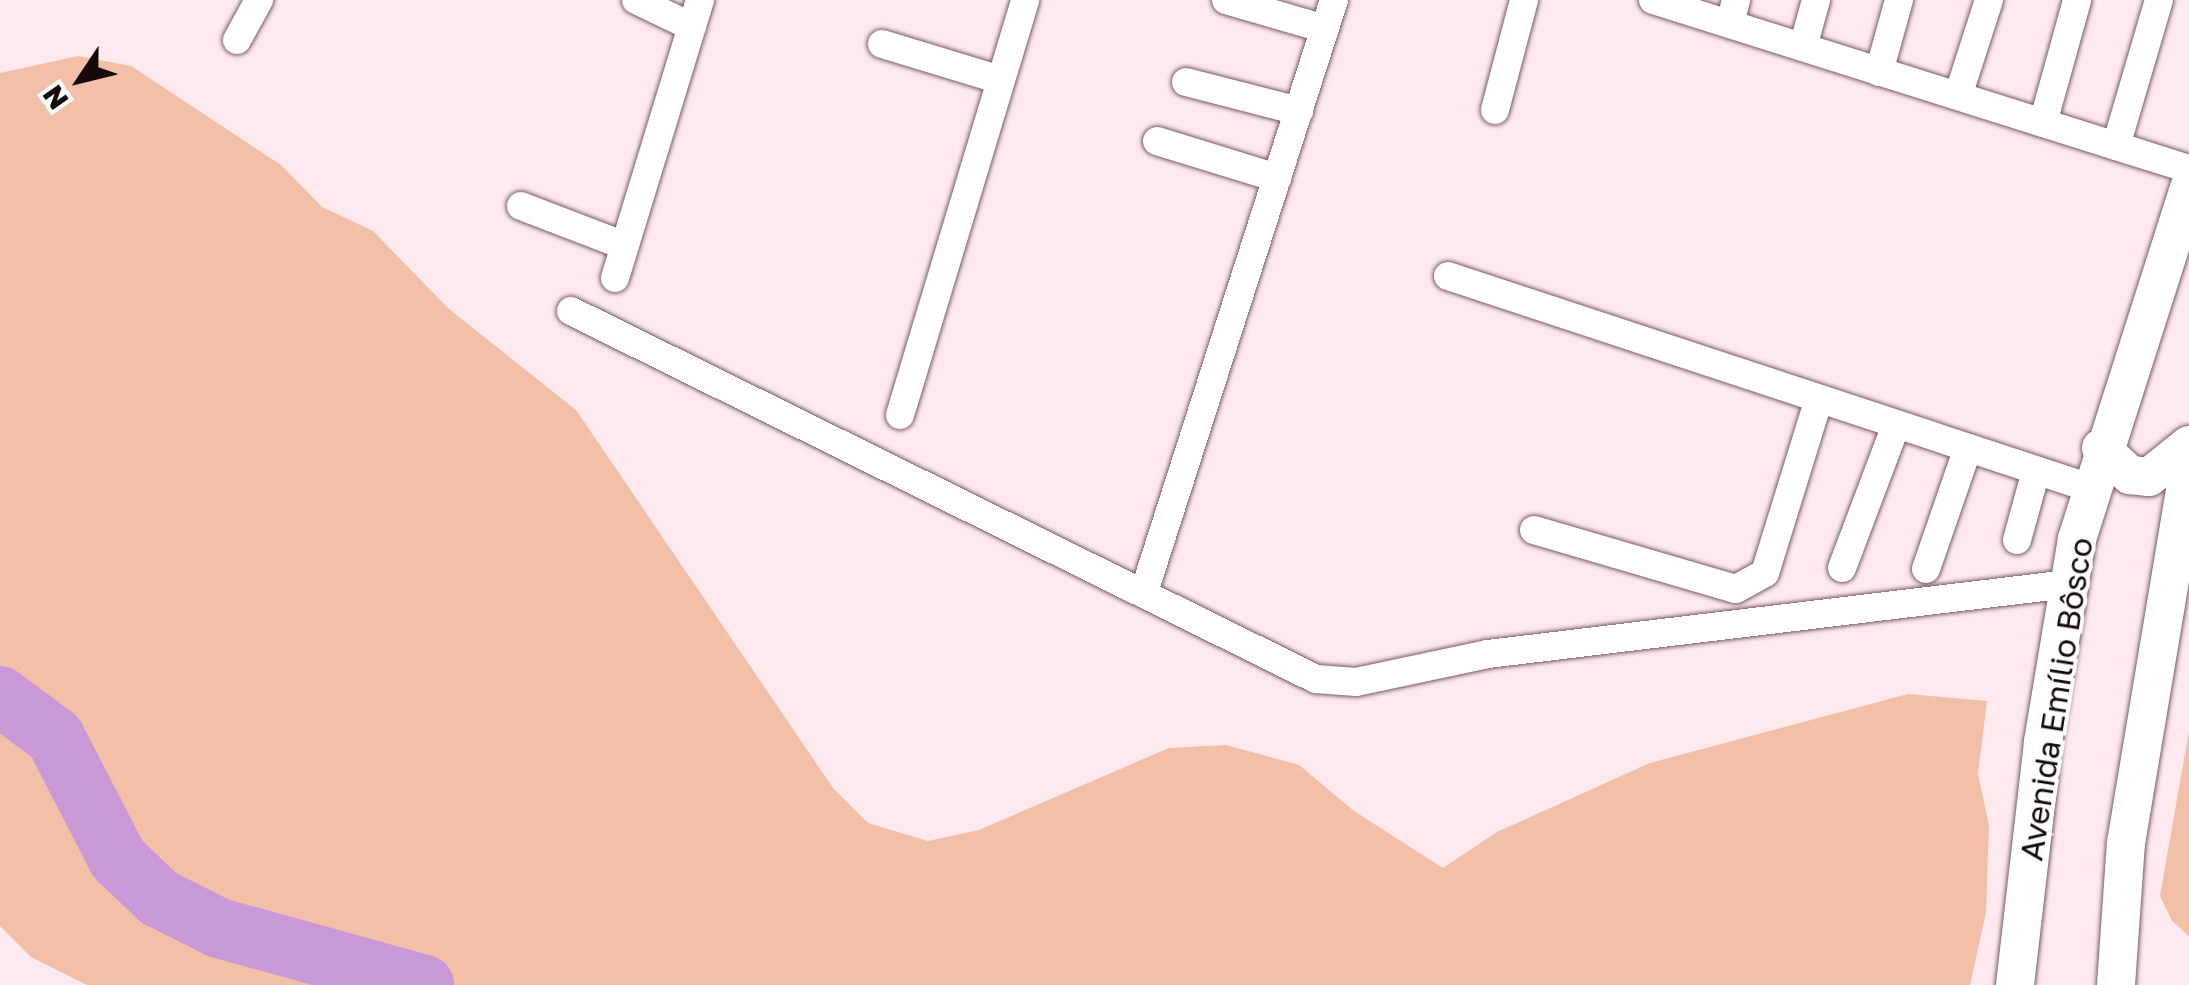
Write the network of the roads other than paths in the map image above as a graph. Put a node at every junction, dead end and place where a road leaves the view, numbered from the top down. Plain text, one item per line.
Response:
1 (259, 0) edge
2 (636, 0) edge
3 (1025, 0) edge
4 (1226, 0) edge
5 (1334, 0) edge
6 (1524, 0) edge
7 (1653, 0) edge
8 (1816, 0) edge
9 (1900, 0) edge
10 (1989, 0) edge
11 (2077, 0) edge
12 (2159, 0) edge
13 (1733, 12) edge
14 (696, 14) edge
15 (1325, 29) junction
16 (237, 40) dead end
17 (882, 44) dead end
18 (1803, 47) junction
19 (1879, 72) junction
20 (997, 80) junction
21 (1186, 82) dead end
22 (1958, 96) junction
23 (1495, 110) dead end
24 (1299, 111) junction
25 (2043, 123) junction
26 (1157, 140) dead end
27 (2116, 146) junction
28 (2189, 169) edge
29 (1277, 178) junction
30 (2189, 188) edge
31 (521, 206) dead end
32 (625, 246) junction
33 (1448, 276) dead end
34 (615, 278) dead end
35 (571, 311) dead end
36 (1819, 399) junction
37 (900, 415) dead end
38 (1896, 425) junction
39 (2189, 445) edge
40 (1968, 448) junction
41 (2101, 448) junction
42 (2189, 467) edge
43 (2036, 471) junction
44 (2093, 489) junction
45 (1534, 530) dead end
46 (2017, 540) dead end
47 (1842, 568) dead end
48 (1926, 569) dead end
49 (2068, 584) junction
50 (1144, 592) junction
51 (2116, 973) edge
52 (2018, 974) edge

1 - 16 street
2 - 14 street
3 - 20 street
4 - 15 street
5 - 15 street
6 - 23 street
7 - 13 street
8 - 18 street
9 - 19 street
10 - 22 street
11 - 25 street
12 - 27 street
13 - 18 street
14 - 32 street
15 - 24 street
17 - 20 street
18 - 19 street
19 - 22 street
20 - 37 street
21 - 24 street
22 - 25 street
24 - 29 street
25 - 27 street
26 - 29 street
27 - 28 street
29 - 50 street
30 - 41 main road, Avenida Emílio Bôsco
31 - 32 street
32 - 34 street
33 - 36 street
35 - 50 street
36 - 38 street
36 - 45 street
38 - 40 street
38 - 47 street
39 - 41 main road
40 - 43 street
40 - 48 street
41 - 44 main road, Avenida Emílio Bôsco
42 - 51 main road
43 - 44 street
43 - 46 street
44 - 49 main road, Avenida Emílio Bôsco
49 - 50 street
49 - 52 main road, Avenida Emílio Bôsco

